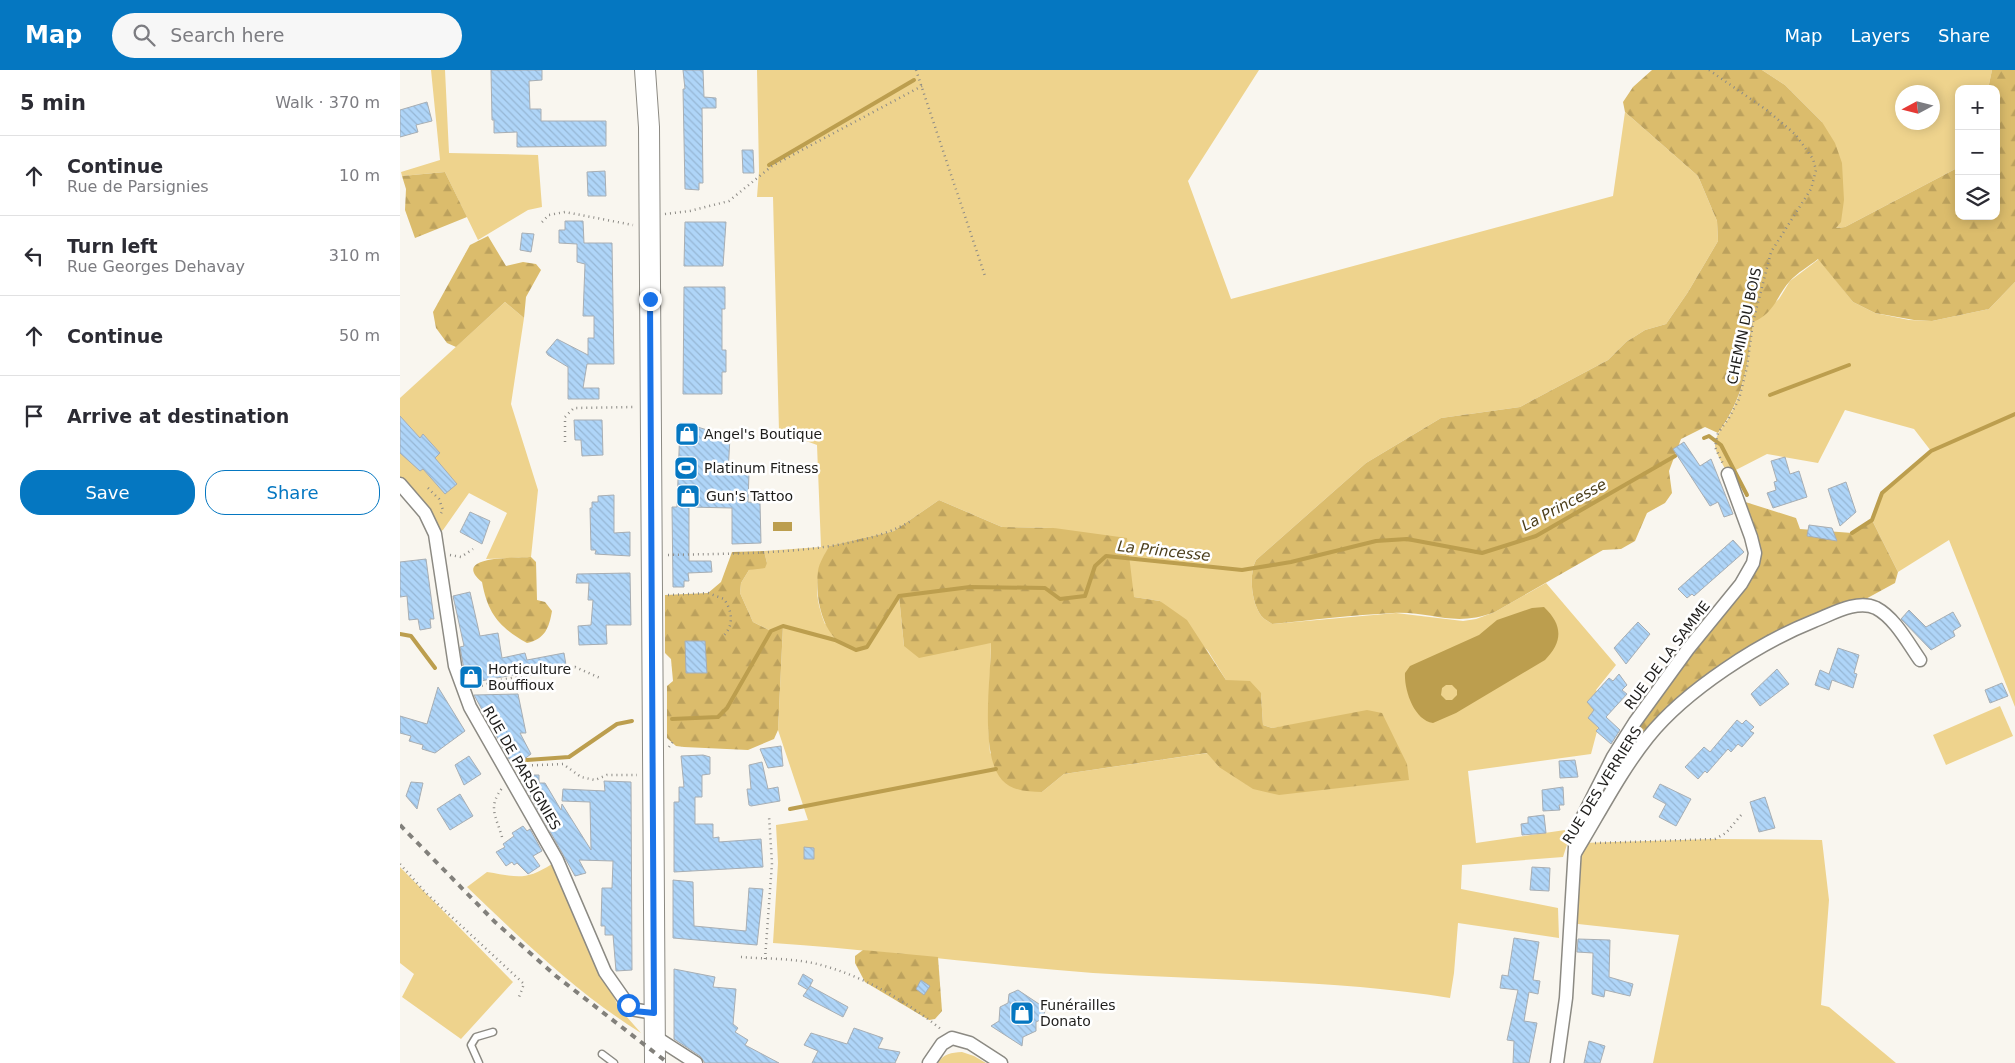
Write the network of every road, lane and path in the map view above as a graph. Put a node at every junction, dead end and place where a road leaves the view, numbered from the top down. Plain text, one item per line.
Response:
1 (645, 70) edge
2 (651, 70) edge
3 (916, 70) edge
4 (1709, 70) edge
5 (922, 86) junction
6 (649, 127) junction
7 (656, 211) junction
8 (542, 222) dead end
9 (650, 228) junction
10 (985, 276) dead end
11 (651, 404) junction
12 (565, 442) dead end
13 (1728, 474) joint
14 (400, 484) edge
15 (911, 521) dead end
16 (438, 548) junction
17 (473, 549) dead end
18 (652, 555) junction
19 (652, 596) junction
20 (722, 638) dead end
21 (1920, 660) dead end
22 (600, 678) dead end
23 (464, 693) junction
24 (503, 766) junction
25 (653, 775) junction
26 (510, 778) junction
27 (1742, 814) dead end
28 (769, 816) dead end
29 (502, 836) dead end
30 (1578, 848) junction
31 (400, 864) edge
32 (741, 957) dead end
33 (765, 959) junction
34 (519, 996) dead end
35 (654, 1013) junction
36 (493, 1032) dead end
37 (654, 1036) junction
38 (952, 1038) junction
39 (602, 1054) dead end
40 (478, 1063) edge
41 (614, 1063) edge
42 (655, 1063) edge
43 (696, 1063) edge
44 (929, 1063) edge
45 (1001, 1063) edge
46 (1557, 1063) edge

1 - 6 main road
2 - 6 main road
3 - 5 path
4 - 13 path, CHEMIN DU BOIS
5 - 7 path
5 - 10 path
6 - 7 main road
7 - 9 main road
8 - 9 path
9 - 11 main road
11 - 12 path
11 - 18 main road
13 - 30 street, RUE DE LA SAMME
14 - 16 street, RUE DE PARSIGNIES
15 - 18 path
16 - 17 path
16 - 23 street, RUE DE PARSIGNIES
18 - 19 main road
19 - 20 path
19 - 25 main road
21 - 30 street, RUE DES VERRIERS
22 - 23 path
23 - 24 street, RUE DE PARSIGNIES
24 - 25 path
24 - 26 street, RUE DE PARSIGNIES
25 - 35 main road
26 - 29 path
26 - 35 street, RUE DE PARSIGNIES
27 - 30 path
28 - 33 path
30 - 46 street, RUE DES VERRIERS
31 - 34 path
32 - 33 path
33 - 38 path
35 - 37 main road
36 - 40 lane
37 - 42 main road
37 - 43 street
38 - 44 street
38 - 45 street
39 - 41 lane

